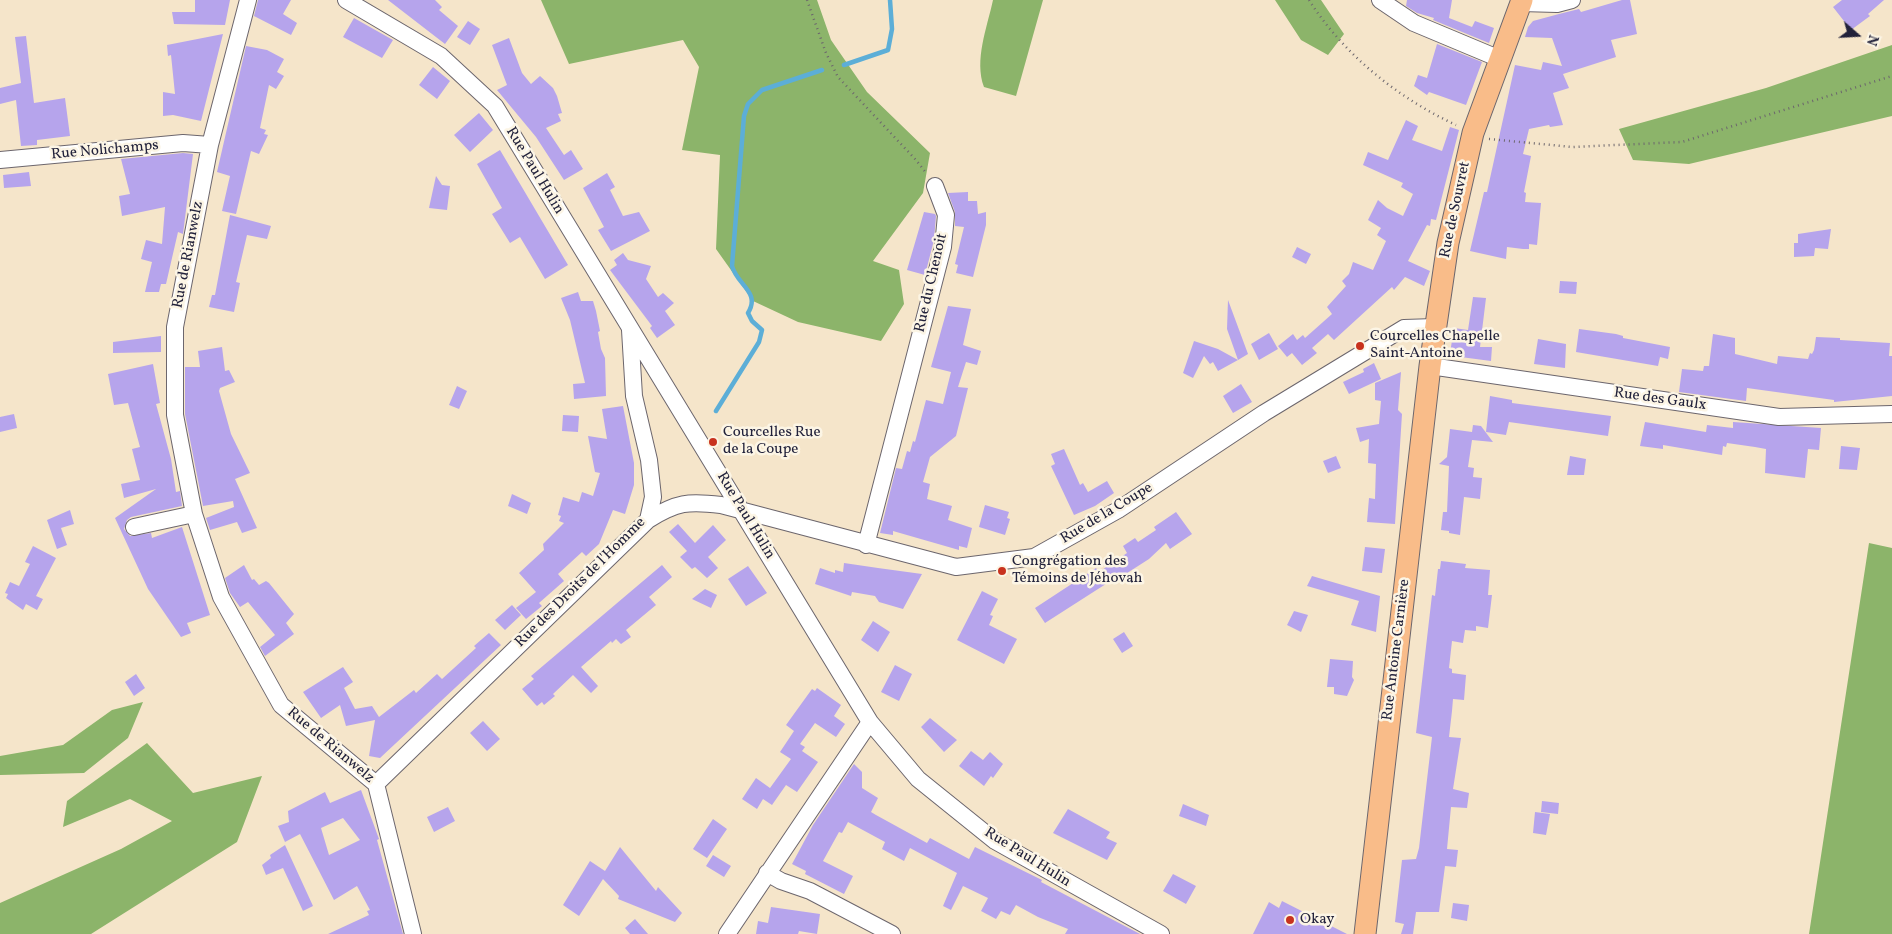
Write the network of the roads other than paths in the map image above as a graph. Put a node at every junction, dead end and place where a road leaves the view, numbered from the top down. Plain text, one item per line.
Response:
1 (248, 0) edge
2 (346, 0) edge
3 (1380, 0) edge
4 (1572, 0) edge
5 (1521, 2) edge
6 (1500, 58) junction
7 (210, 145) junction
8 (0, 160) edge
9 (935, 186) road end
10 (630, 327) junction
11 (1436, 327) junction
12 (1430, 366) junction
13 (1892, 414) edge
14 (743, 513) junction
15 (194, 514) junction
16 (648, 520) junction
17 (134, 526) dead end
18 (866, 545) junction
19 (870, 722) junction
20 (376, 784) junction
21 (768, 873) junction
22 (413, 934) edge
23 (727, 934) edge
24 (892, 934) edge
25 (1161, 934) edge
26 (1365, 934) edge

1 - 7 street, Rue de Rianwelz
2 - 10 street, Rue Paul Hulin
3 - 6 street
4 - 5 street
5 - 6 main road, Rue de Souvret
6 - 11 main road, Rue de Souvret
7 - 8 street, Rue Nolichamps
7 - 15 street, Rue de Rianwelz
9 - 18 street, Rue du Chenoit
10 - 14 street, Rue Paul Hulin
10 - 16 street, Rue des Droits de l'Homme
11 - 12 main road, Rue de Souvret
11 - 18 street, Rue de la Coupe
12 - 13 street, Rue des Gaulx
12 - 26 main road, Rue Antoine Carnière
14 - 16 street, Rue de la Coupe
14 - 18 street, Rue de la Coupe
14 - 19 street, Rue Paul Hulin
15 - 17 street
15 - 20 street, Rue de Rianwelz
16 - 20 street, Rue des Droits de l'Homme
19 - 21 street
19 - 25 street, Rue Paul Hulin
20 - 22 street, Rue de Rianwelz
21 - 23 street
21 - 24 street

